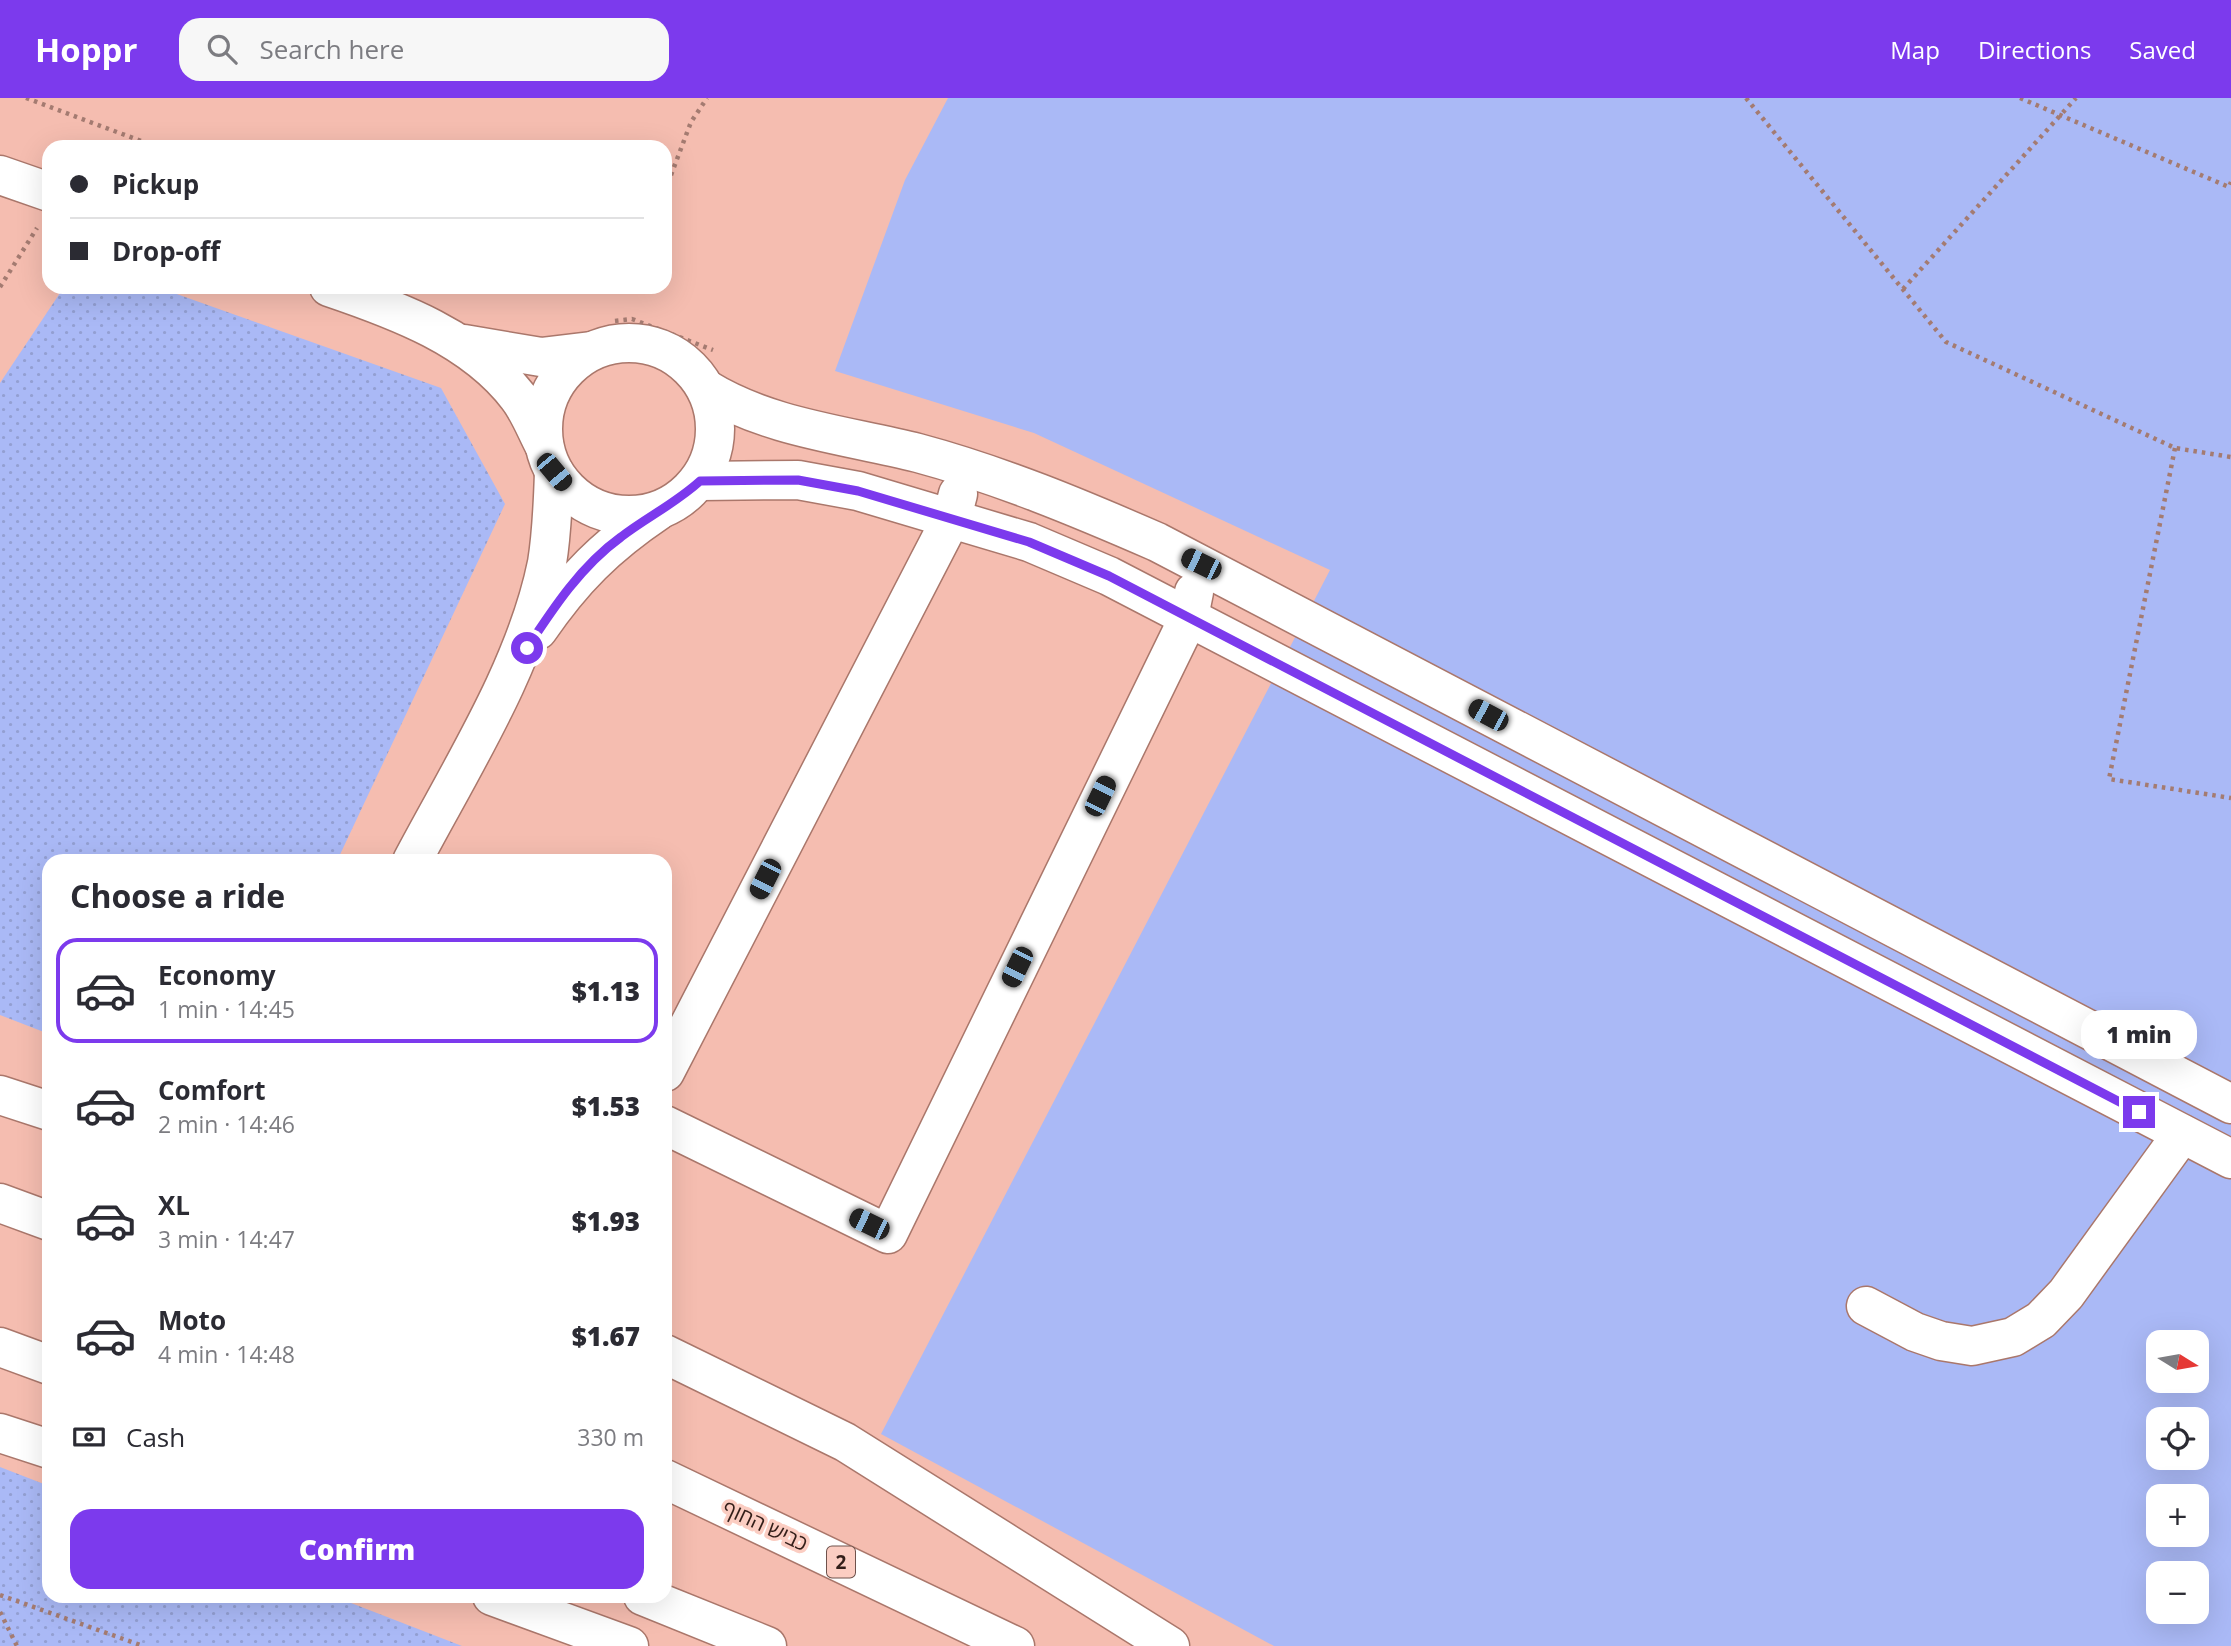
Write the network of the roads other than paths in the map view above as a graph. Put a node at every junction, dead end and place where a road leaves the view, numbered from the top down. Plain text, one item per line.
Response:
1 (0, 175) edge
2 (42, 202) edge
3 (345, 294) edge
4 (462, 344) junction
5 (591, 351) junction
6 (706, 389) junction
7 (549, 459) junction
8 (943, 461) junction
9 (700, 481) junction
10 (657, 511) junction
11 (952, 517) junction
12 (1186, 557) junction
13 (1189, 617) junction
14 (512, 670) junction
15 (416, 854) edge
16 (672, 1058) edge
17 (0, 1095) edge
18 (2231, 1104) edge
19 (42, 1109) edge
20 (672, 1128) edge
21 (2182, 1134) junction
22 (2231, 1159) edge
23 (0, 1203) edge
24 (42, 1218) edge
25 (1866, 1306) dead end
26 (0, 1347) edge
27 (672, 1357) edge
28 (42, 1362) edge
29 (0, 1433) edge
30 (42, 1447) edge
31 (672, 1482) edge
32 (511, 1603) edge
33 (660, 1603) edge
34 (629, 1646) edge
35 (766, 1646) edge
36 (1016, 1646) edge
37 (1170, 1646) edge

1 - 2 main road
3 - 4 main road
4 - 5 main road
4 - 7 main road
5 - 6 main road
5 - 7 main road
6 - 8 main road
6 - 9 main road
7 - 10 main road
7 - 14 main road
8 - 11 main road
8 - 12 main road
9 - 10 main road
9 - 11 main road
10 - 14 main road
11 - 13 main road
11 - 16 main road
12 - 13 main road
12 - 18 main road
13 - 20 main road
13 - 21 main road
14 - 15 main road
17 - 19 main road
21 - 22 main road
21 - 25 main road
23 - 24 main road
26 - 28 main road
27 - 37 main road
29 - 30 main road
31 - 36 main road, כביש החוף / 2
32 - 34 main road
33 - 35 main road

